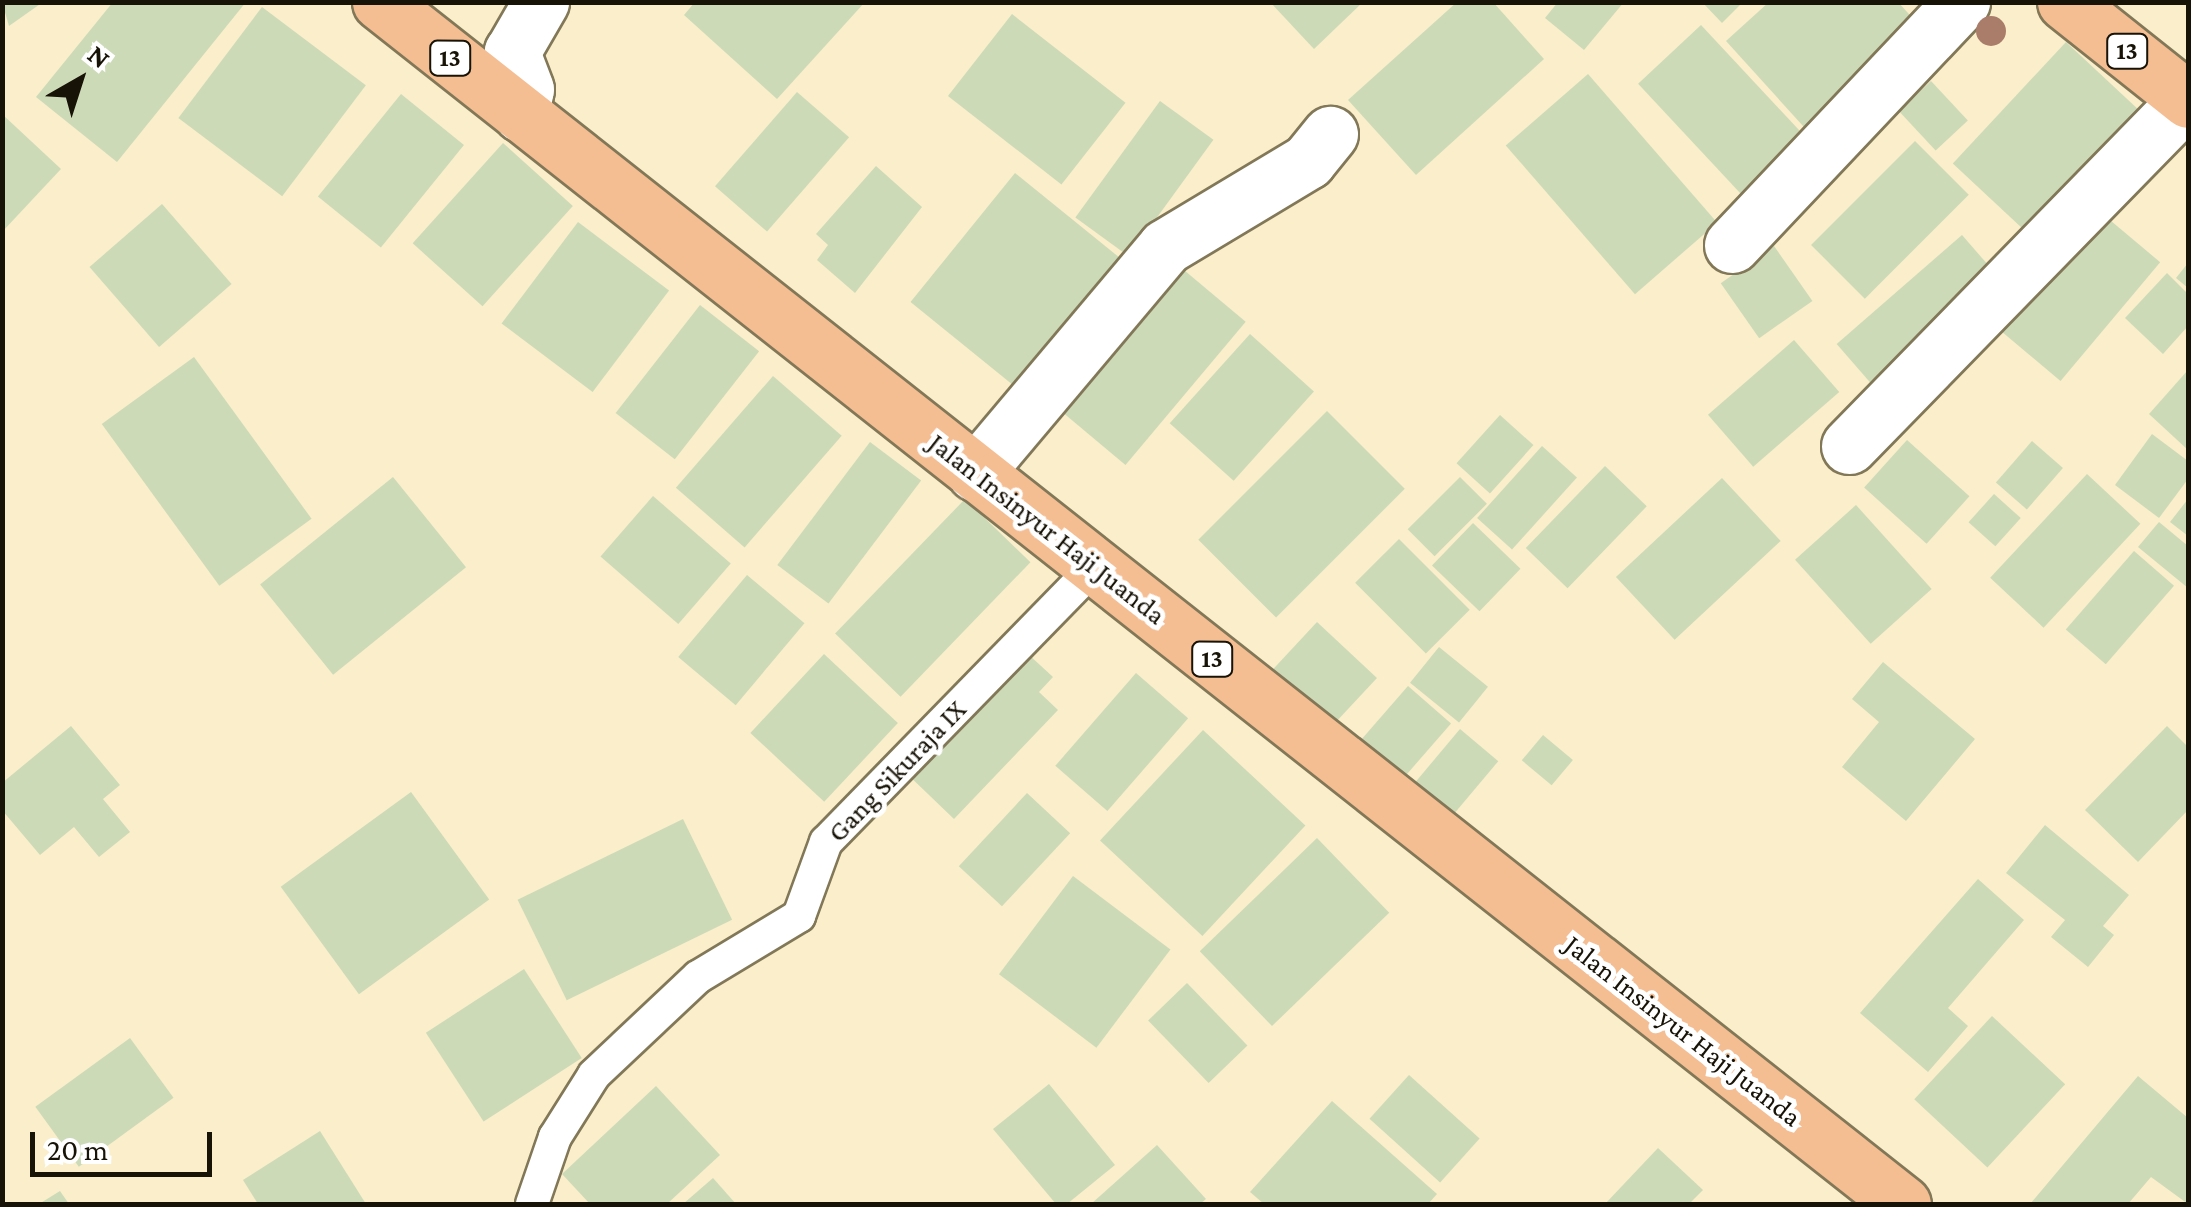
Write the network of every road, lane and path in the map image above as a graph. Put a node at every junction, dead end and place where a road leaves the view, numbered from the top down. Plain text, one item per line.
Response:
1 (380, 2) edge
2 (541, 2) edge
3 (1962, 2) edge
4 (2065, 2) edge
5 (2188, 100) edge
6 (521, 114) junction
7 (1330, 134) dead end
8 (1732, 245) dead end
9 (1850, 446) dead end
10 (976, 473) junction
11 (1094, 567) junction
12 (532, 1204) edge
13 (1903, 1204) edge

1 - 6 highway, Jalan Insinyur Haji Juanda / 13
2 - 6 street
3 - 8 street
4 - 5 highway, 13
5 - 9 street
6 - 10 highway, Jalan Insinyur Haji Juanda / 13
7 - 10 street
10 - 11 highway, Jalan Insinyur Haji Juanda / 13
11 - 12 lane, Gang Sikuraja IX
11 - 13 highway, Jalan Insinyur Haji Juanda / 13

